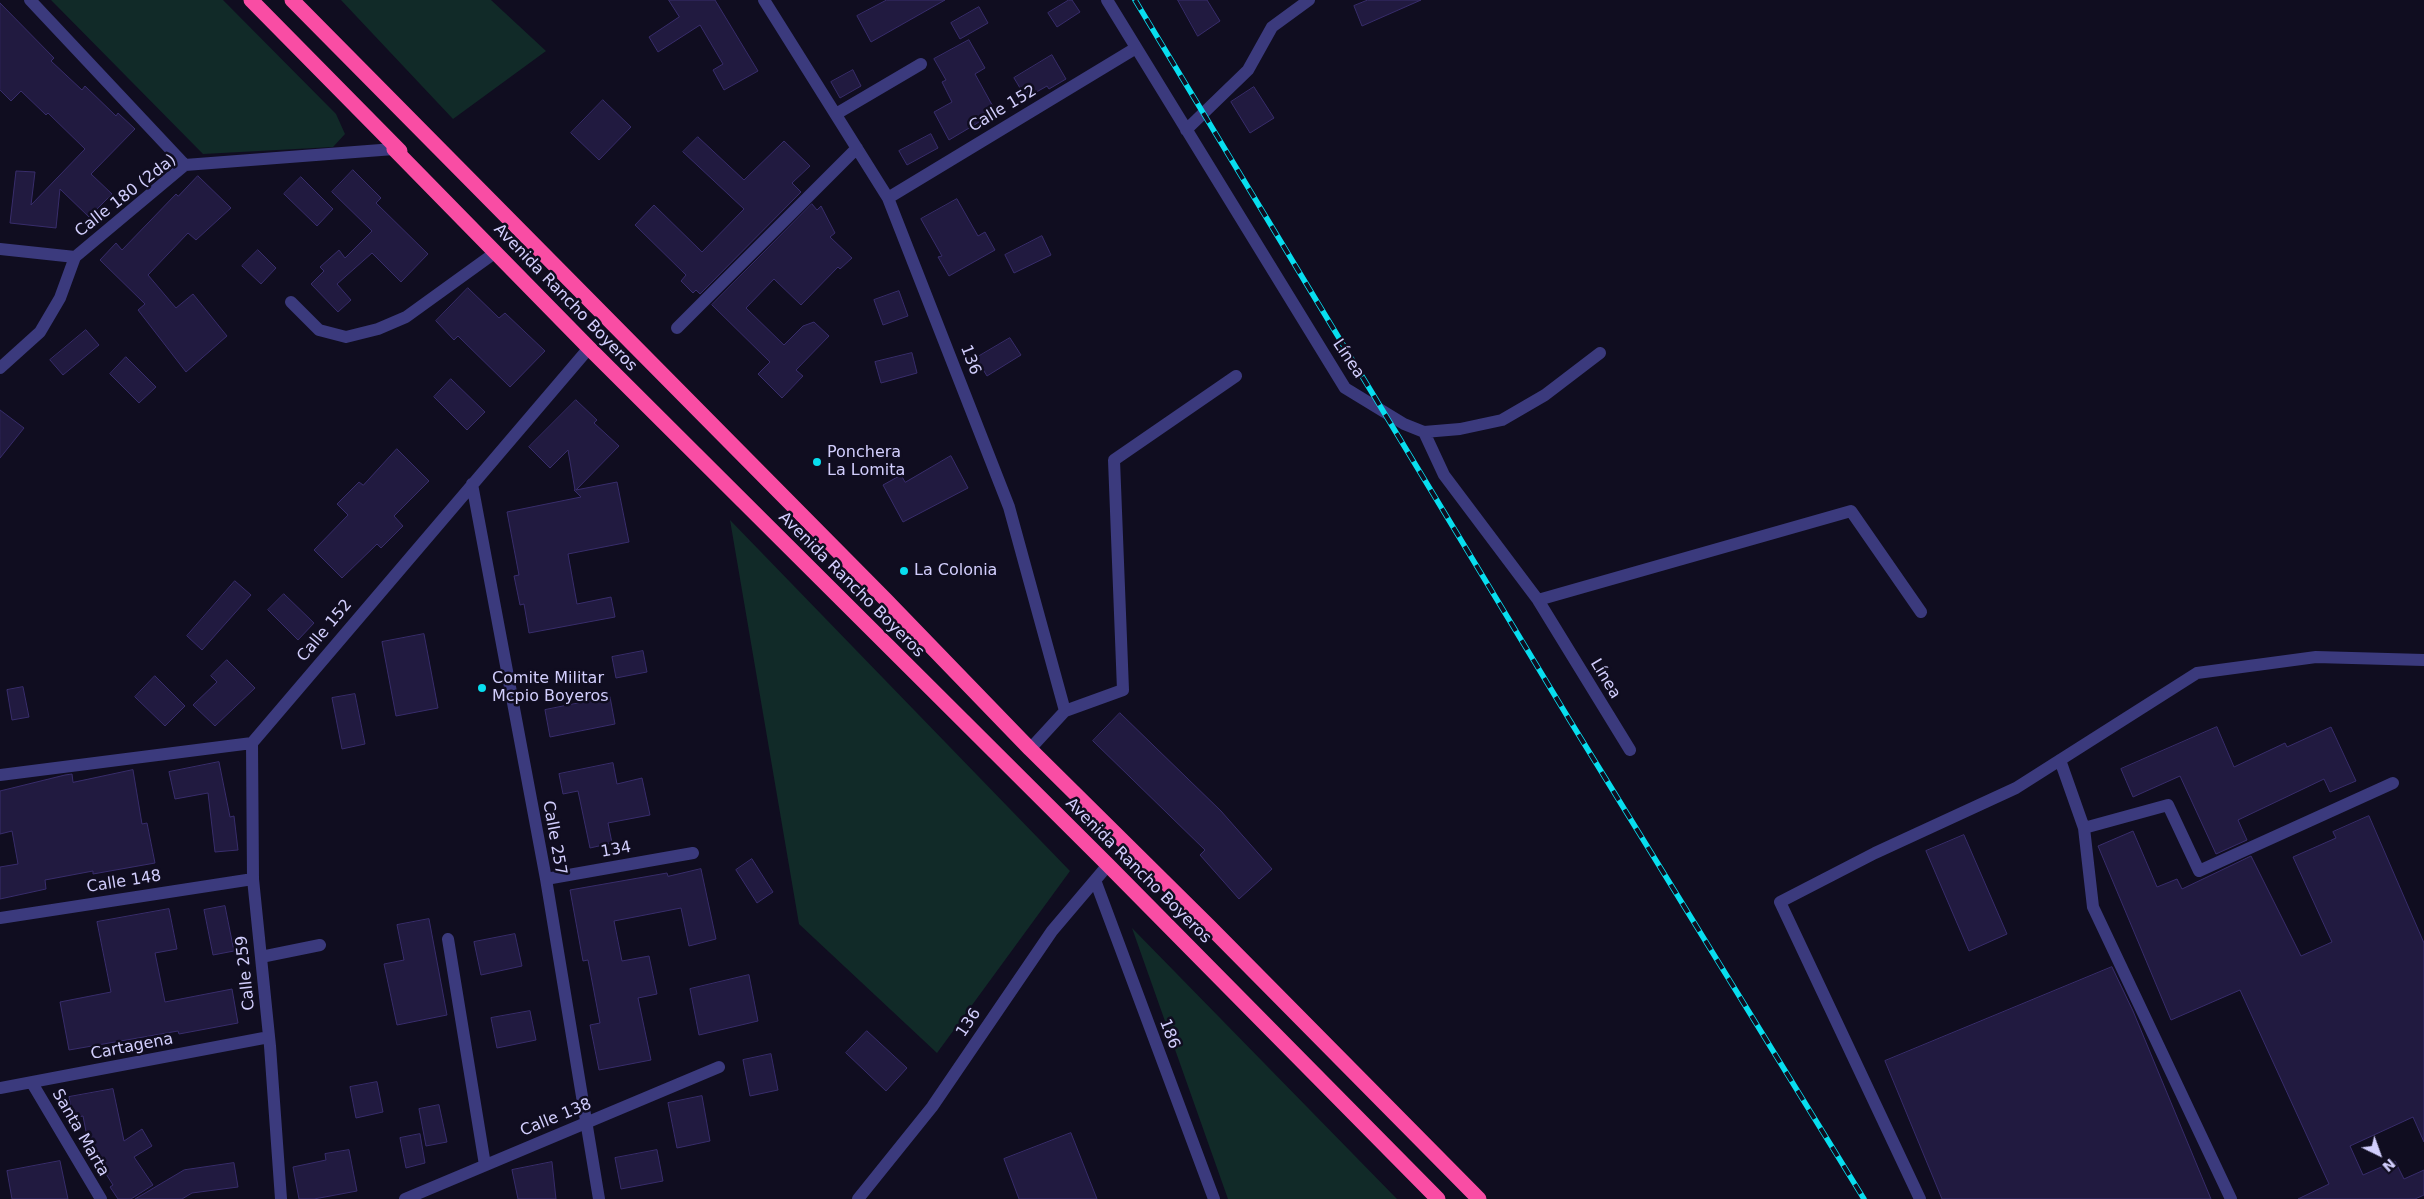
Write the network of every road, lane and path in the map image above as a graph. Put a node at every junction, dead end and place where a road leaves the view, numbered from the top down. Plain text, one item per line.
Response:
1 (30, 0) edge
2 (251, 0) edge
3 (292, 0) edge
4 (764, 0) edge
5 (1107, 0) edge
6 (1309, 0) edge
7 (1136, 48) junction
8 (921, 64) dead end
9 (836, 114) junction
10 (1186, 130) junction
11 (857, 148) junction
12 (394, 149) junction
13 (185, 165) junction
14 (888, 198) junction
15 (0, 249) edge
16 (496, 252) junction
17 (75, 257) junction
18 (292, 302) dead end
19 (677, 328) dead end
20 (589, 348) junction
21 (1600, 353) dead end
22 (0, 368) edge
23 (1236, 376) dead end
24 (1424, 432) junction
25 (472, 484) junction
26 (1538, 600) junction
27 (1922, 612) dead end
28 (2424, 660) edge
29 (1065, 711) junction
30 (252, 742) junction
31 (1030, 749) junction
32 (1630, 750) dead end
33 (2060, 760) junction
34 (0, 775) edge
35 (2394, 782) dead end
36 (2084, 828) junction
37 (693, 853) dead end
38 (1108, 865) junction
39 (546, 879) junction
40 (253, 880) junction
41 (1094, 880) junction
42 (0, 918) edge
43 (448, 938) dead end
44 (320, 944) dead end
45 (261, 957) junction
46 (269, 1037) junction
47 (719, 1067) dead end
48 (32, 1083) junction
49 (0, 1088) edge
50 (588, 1123) junction
51 (485, 1165) junction
52 (100, 1199) edge
53 (281, 1199) edge
54 (405, 1199) edge
55 (599, 1199) edge
56 (858, 1199) edge
57 (1214, 1199) edge
58 (1438, 1199) edge
59 (1479, 1199) edge
60 (1920, 1199) edge
61 (2231, 1199) edge

1 - 13 street
2 - 12 highway, Avenida Rancho Boyeros
3 - 31 highway, Avenida Rancho Boyeros
4 - 9 street, 136
5 - 7 street, Línea
6 - 10 street
7 - 10 street, Línea
7 - 14 street, Calle 152
8 - 9 street
9 - 11 street, 136
10 - 24 street, Línea
11 - 14 street, 136
11 - 19 street
12 - 13 street, Calle 180 (2da)
12 - 16 highway, Avenida Rancho Boyeros
13 - 17 street, Calle 180 (2da)
14 - 29 street, 136
15 - 17 street, Calle 180 (2da)
16 - 18 street
16 - 20 highway, Avenida Rancho Boyeros
17 - 22 street
20 - 25 street, Calle 152
20 - 38 highway, Avenida Rancho Boyeros
21 - 24 street
23 - 29 street
24 - 26 street, Línea
25 - 30 street, Calle 152
25 - 39 street, Calle 257
26 - 27 street
26 - 32 street, Línea
28 - 33 street
29 - 31 street
30 - 34 street
30 - 40 street, Calle 259
31 - 59 highway, Avenida Rancho Boyeros
33 - 36 street
33 - 60 street
35 - 36 street
36 - 61 street
37 - 39 street, 134
38 - 41 street, 136
38 - 58 highway, Avenida Rancho Boyeros
39 - 50 street, Calle 257
40 - 42 street, Calle 148
40 - 45 street, Calle 259
41 - 56 street, 136
41 - 57 street, 186
43 - 51 street
44 - 45 street
45 - 46 street, Calle 259
46 - 48 street, Cartagena
46 - 53 street, Calle 259
47 - 50 street, Calle 138
48 - 49 street, Cartagena
48 - 52 street, Santa Marta
50 - 51 street, Calle 138
50 - 55 street, Calle 257
51 - 54 street, Calle 138

